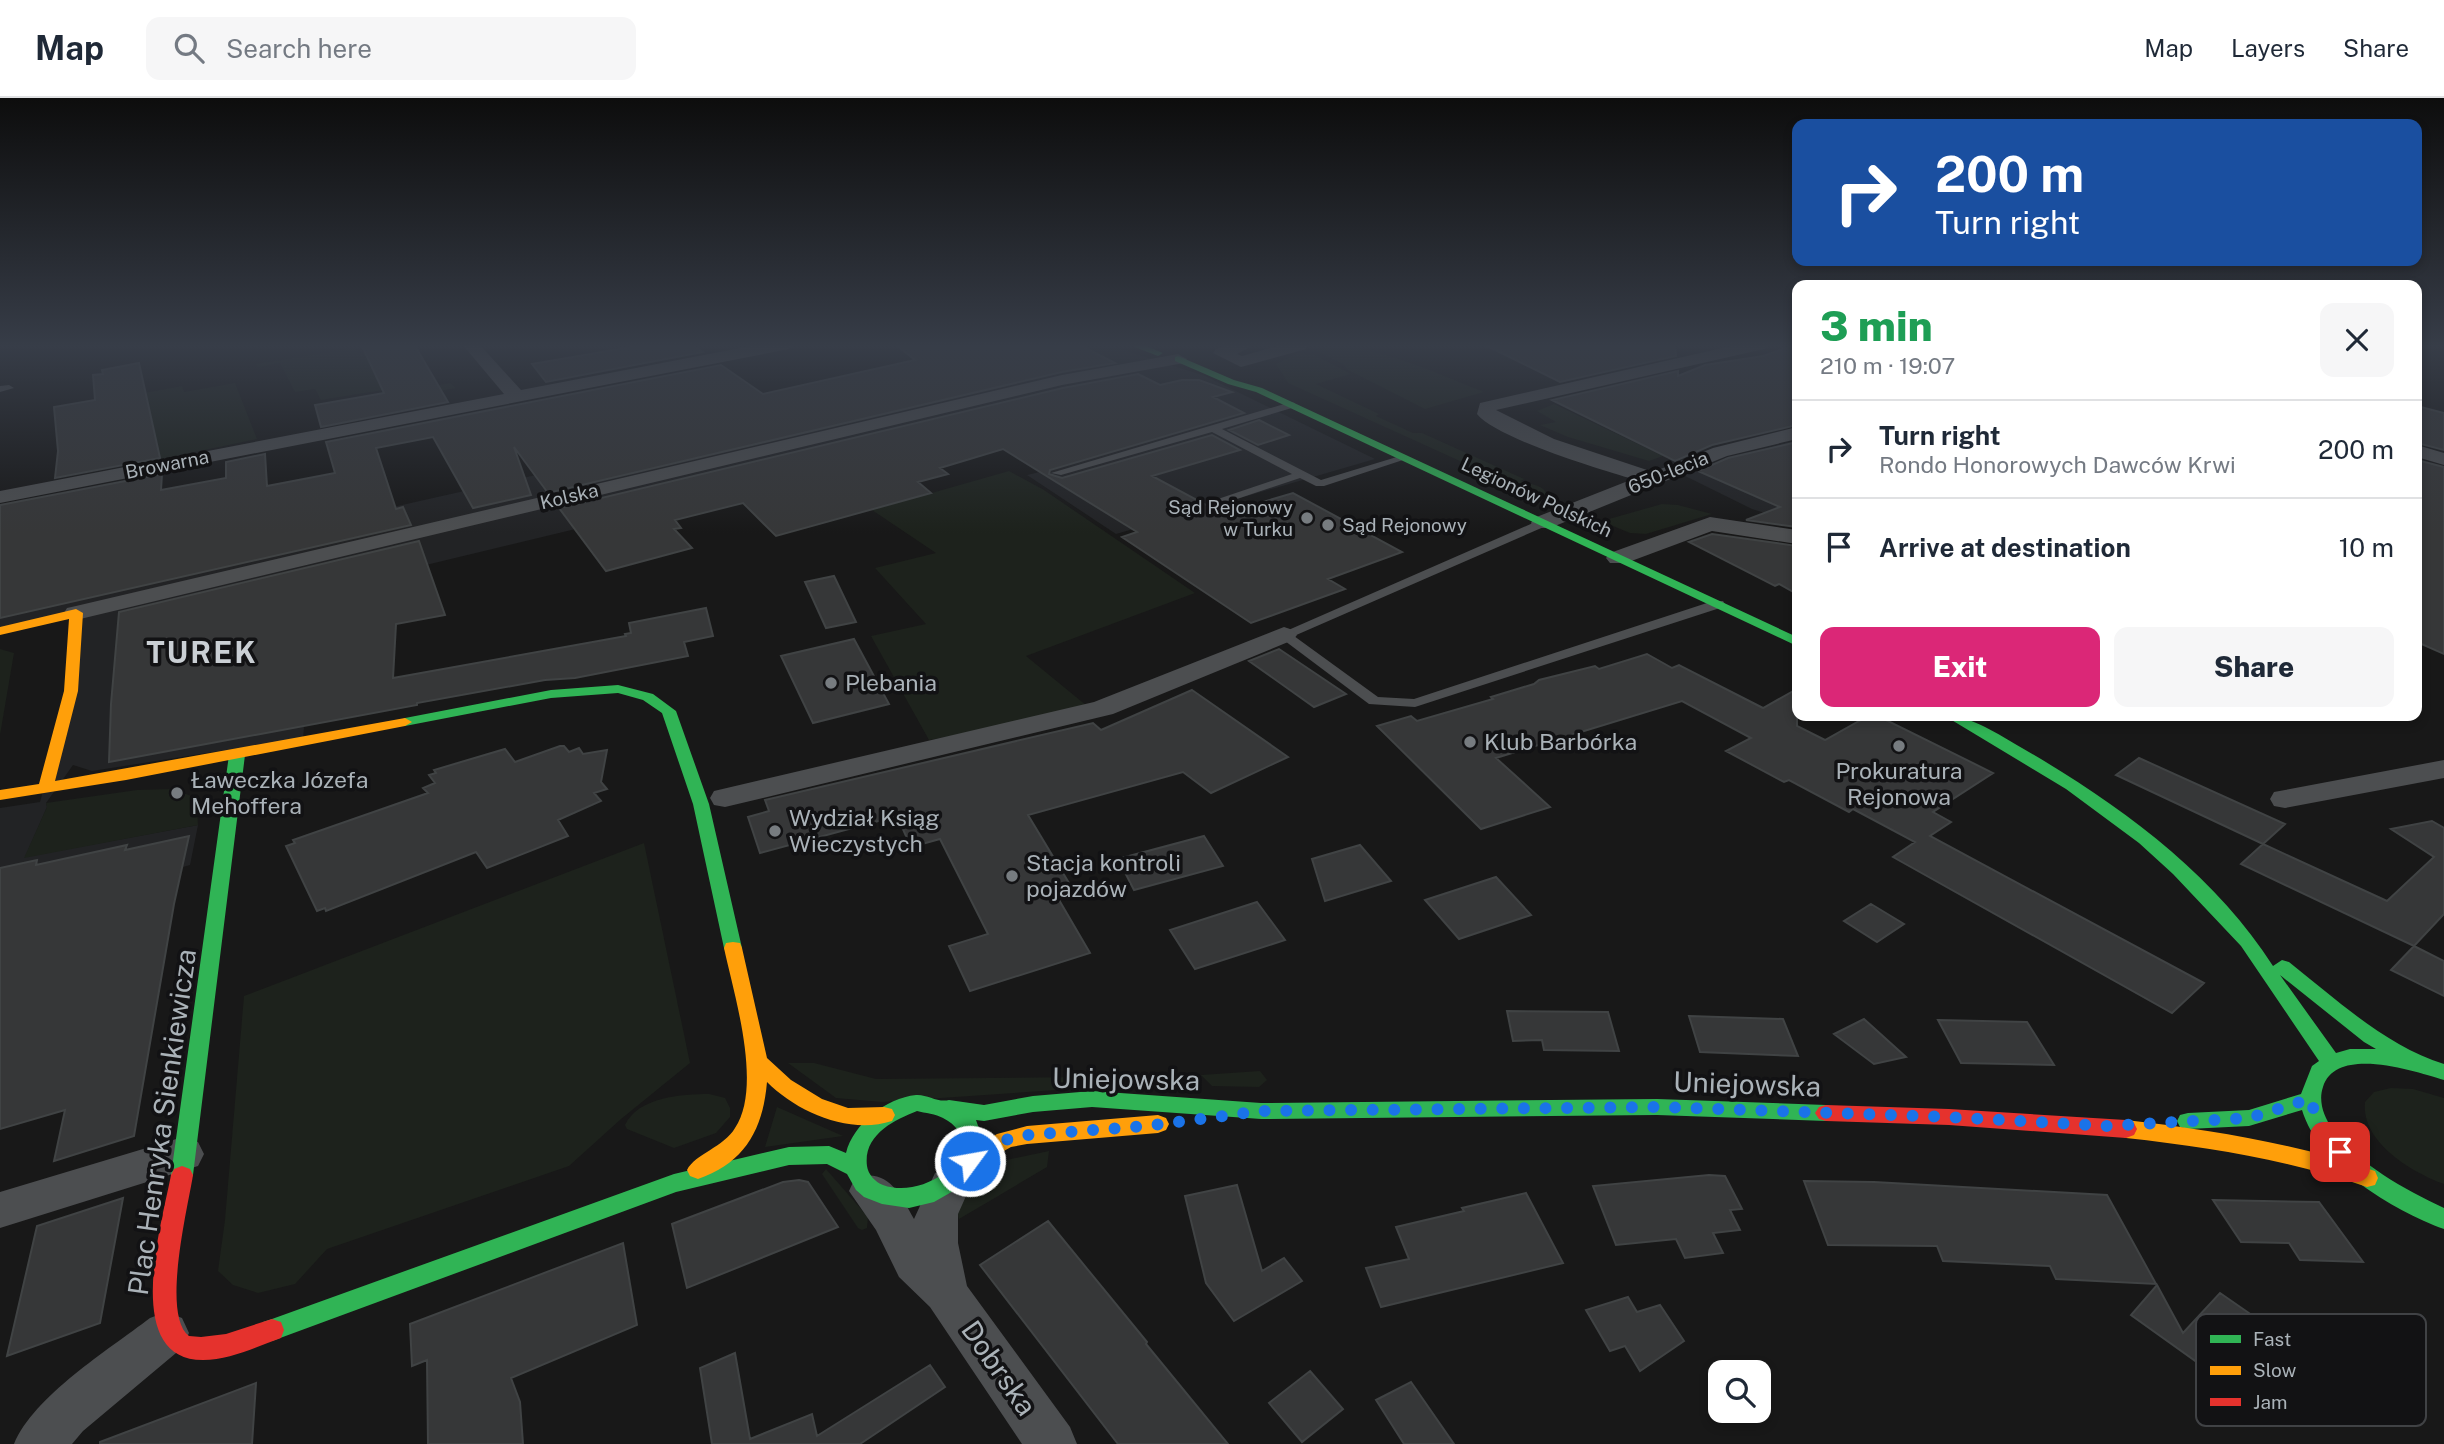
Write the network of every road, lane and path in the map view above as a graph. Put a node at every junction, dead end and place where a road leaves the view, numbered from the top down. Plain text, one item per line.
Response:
1 (461, 407) edge
2 (949, 407) edge
3 (1286, 407) edge
4 (1296, 407) edge
5 (1488, 407) edge
6 (1213, 428) junction
7 (1792, 434) edge
8 (2422, 453) edge
9 (1404, 458) junction
10 (2444, 459) edge
11 (1058, 473) dead end
12 (1302, 474) junction
13 (1652, 478) junction
14 (0, 497) edge
15 (1219, 502) dead end
16 (1542, 523) junction
17 (1792, 536) edge
18 (1618, 558) junction
19 (1718, 604) junction
20 (76, 613) junction
21 (0, 631) edge
22 (1284, 635) junction
23 (1792, 640) edge
24 (1962, 721) edge
25 (237, 755) junction
26 (2444, 769) edge
27 (46, 787) junction
28 (0, 796) edge
29 (725, 798) dead end
30 (2285, 799) dead end
31 (2245, 938) junction
32 (758, 1061) junction
33 (2332, 1063) junction
34 (2423, 1065) junction
35 (2444, 1072) edge
36 (2310, 1099) junction
37 (949, 1108) junction
38 (1261, 1111) junction
39 (884, 1115) junction
40 (2105, 1126) junction
41 (183, 1154) junction
42 (960, 1173) junction
43 (862, 1179) junction
44 (2372, 1180) junction
45 (674, 1183) junction
46 (0, 1210) edge
47 (2444, 1219) edge
48 (946, 1293) junction
49 (166, 1333) junction
50 (39, 1444) edge
51 (1052, 1444) edge

1 - 14 street, Browarna
2 - 20 street, Kolska
3 - 6 lane
4 - 9 street, Legionów Polskich
5 - 13 street
6 - 11 lane
6 - 12 lane
7 - 13 street, 650-lecia
8 - 10 street
9 - 12 lane
9 - 16 street, Legionów Polskich
12 - 15 lane
13 - 16 street, 650-lecia
16 - 18 street, Legionów Polskich
16 - 22 lane
17 - 18 street
18 - 19 street, Legionów Polskich
19 - 22 lane
19 - 23 street, Legionów Polskich
20 - 21 street
20 - 27 street
22 - 29 street
24 - 31 street
25 - 27 street
25 - 32 street
25 - 41 street, Plac Henryka Sienkiewicza
26 - 30 street
27 - 28 street
31 - 33 street
31 - 34 street
32 - 39 street
32 - 45 street
33 - 34 street
33 - 36 street
34 - 35 street
36 - 40 street, Uniejowska
36 - 44 street
37 - 38 street, Uniejowska
37 - 39 street
37 - 42 street
38 - 40 street, Uniejowska
38 - 42 street, Uniejowska
39 - 43 street
40 - 44 street, Uniejowska
41 - 46 street
41 - 49 street, Plac Henryka Sienkiewicza
42 - 43 street
42 - 48 street, Dobrska
43 - 45 street
43 - 48 street, Dobrska
44 - 47 street
45 - 49 street
48 - 51 street, Dobrska
49 - 50 street

